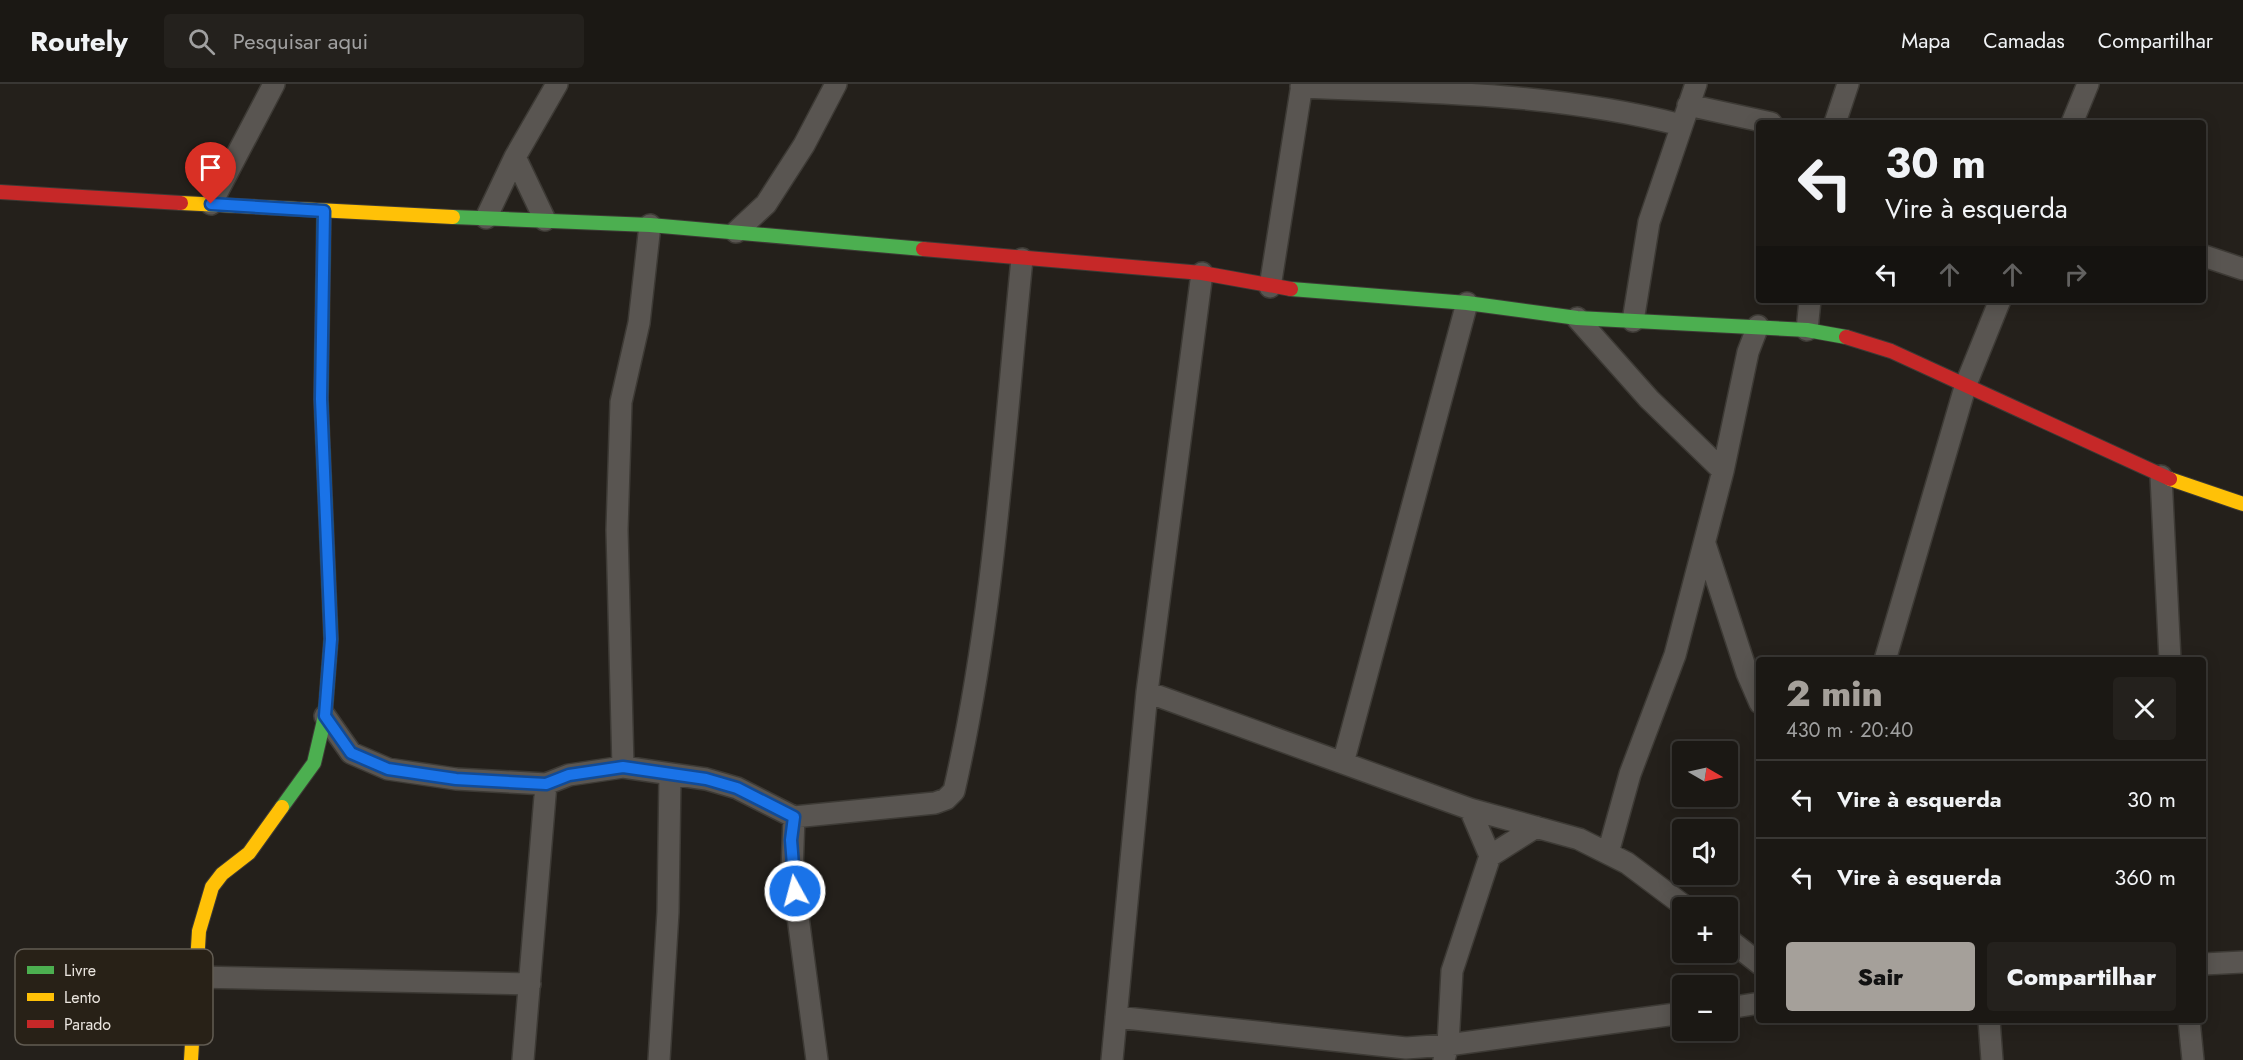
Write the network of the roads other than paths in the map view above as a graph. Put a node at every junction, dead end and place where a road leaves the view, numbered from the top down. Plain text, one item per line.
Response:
1 (274, 84) edge
2 (557, 84) edge
3 (836, 84) edge
4 (1696, 84) edge
5 (1848, 84) edge
6 (2088, 84) edge
7 (1302, 86) edge
8 (1688, 105) junction
9 (1757, 120) edge
10 (1836, 120) edge
11 (2073, 120) edge
12 (1681, 125) junction
13 (514, 157) junction
14 (0, 192) edge
15 (211, 204) junction
16 (766, 204) junction
17 (324, 211) junction
18 (486, 218) junction
19 (545, 220) junction
20 (650, 225) junction
21 (736, 232) junction
22 (780, 237) junction
23 (2206, 257) edge
24 (1022, 259) junction
25 (2243, 268) edge
26 (1202, 273) junction
27 (1270, 287) junction
28 (1467, 303) junction
29 (1810, 303) edge
30 (1999, 303) edge
31 (1577, 318) junction
32 (1633, 321) junction
33 (1758, 326) junction
34 (1807, 330) junction
35 (1966, 384) junction
36 (1723, 471) junction
37 (2161, 476) junction
38 (2243, 504) edge
39 (1705, 543) junction
40 (1886, 657) edge
41 (2170, 657) edge
42 (1147, 692) junction
43 (1756, 694) edge
44 (325, 716) junction
45 (1343, 763) junction
46 (623, 767) junction
47 (670, 774) junction
48 (546, 784) junction
49 (1470, 808) junction
50 (794, 817) junction
51 (1536, 826) junction
52 (1608, 853) junction
53 (1490, 856) junction
54 (1673, 897) edge
55 (1738, 947) edge
56 (198, 949) edge
57 (1756, 961) edge
58 (2243, 962) edge
59 (2206, 964) edge
60 (213, 977) edge
61 (530, 984) junction
62 (1756, 1004) edge
63 (1738, 1007) edge
64 (1672, 1015) edge
65 (1116, 1017) junction
66 (1989, 1023) edge
67 (2189, 1023) edge
68 (192, 1045) edge
69 (1446, 1052) edge
70 (191, 1060) edge
71 (523, 1060) edge
72 (659, 1060) edge
73 (817, 1060) edge
74 (1112, 1060) edge
75 (1992, 1060) edge
76 (2193, 1060) edge

1 - 15 street
2 - 13 street
3 - 16 street
4 - 8 street
5 - 10 street
6 - 11 street
7 - 12 street
7 - 27 street
8 - 9 street
8 - 12 street
12 - 32 street
13 - 18 street
13 - 19 street
14 - 15 street
15 - 17 street
16 - 21 street
16 - 22 street
17 - 18 street
17 - 44 street
18 - 19 street
19 - 20 street
20 - 21 street
20 - 46 street
21 - 22 street
22 - 24 street
23 - 25 street
24 - 26 street
24 - 50 street
26 - 27 street
26 - 42 street
27 - 28 street
28 - 31 street
28 - 45 street
29 - 34 street
30 - 35 street
31 - 32 street
31 - 36 street
32 - 33 street
33 - 34 street
33 - 36 street
34 - 35 street
35 - 37 street
35 - 40 street
36 - 39 street
37 - 38 street
37 - 41 street
39 - 43 street
39 - 52 street
42 - 45 street
42 - 65 street
44 - 48 street
44 - 56 street
45 - 49 street
46 - 47 street
46 - 48 street
47 - 50 street
47 - 72 street
48 - 61 street
49 - 51 street
49 - 53 street
50 - 73 street
51 - 52 street
51 - 53 street
52 - 54 street
53 - 69 street
55 - 57 street
58 - 59 street
60 - 61 street
61 - 71 street
62 - 63 street
64 - 69 street
65 - 69 street
65 - 74 street
66 - 75 street
67 - 76 street
68 - 70 street

